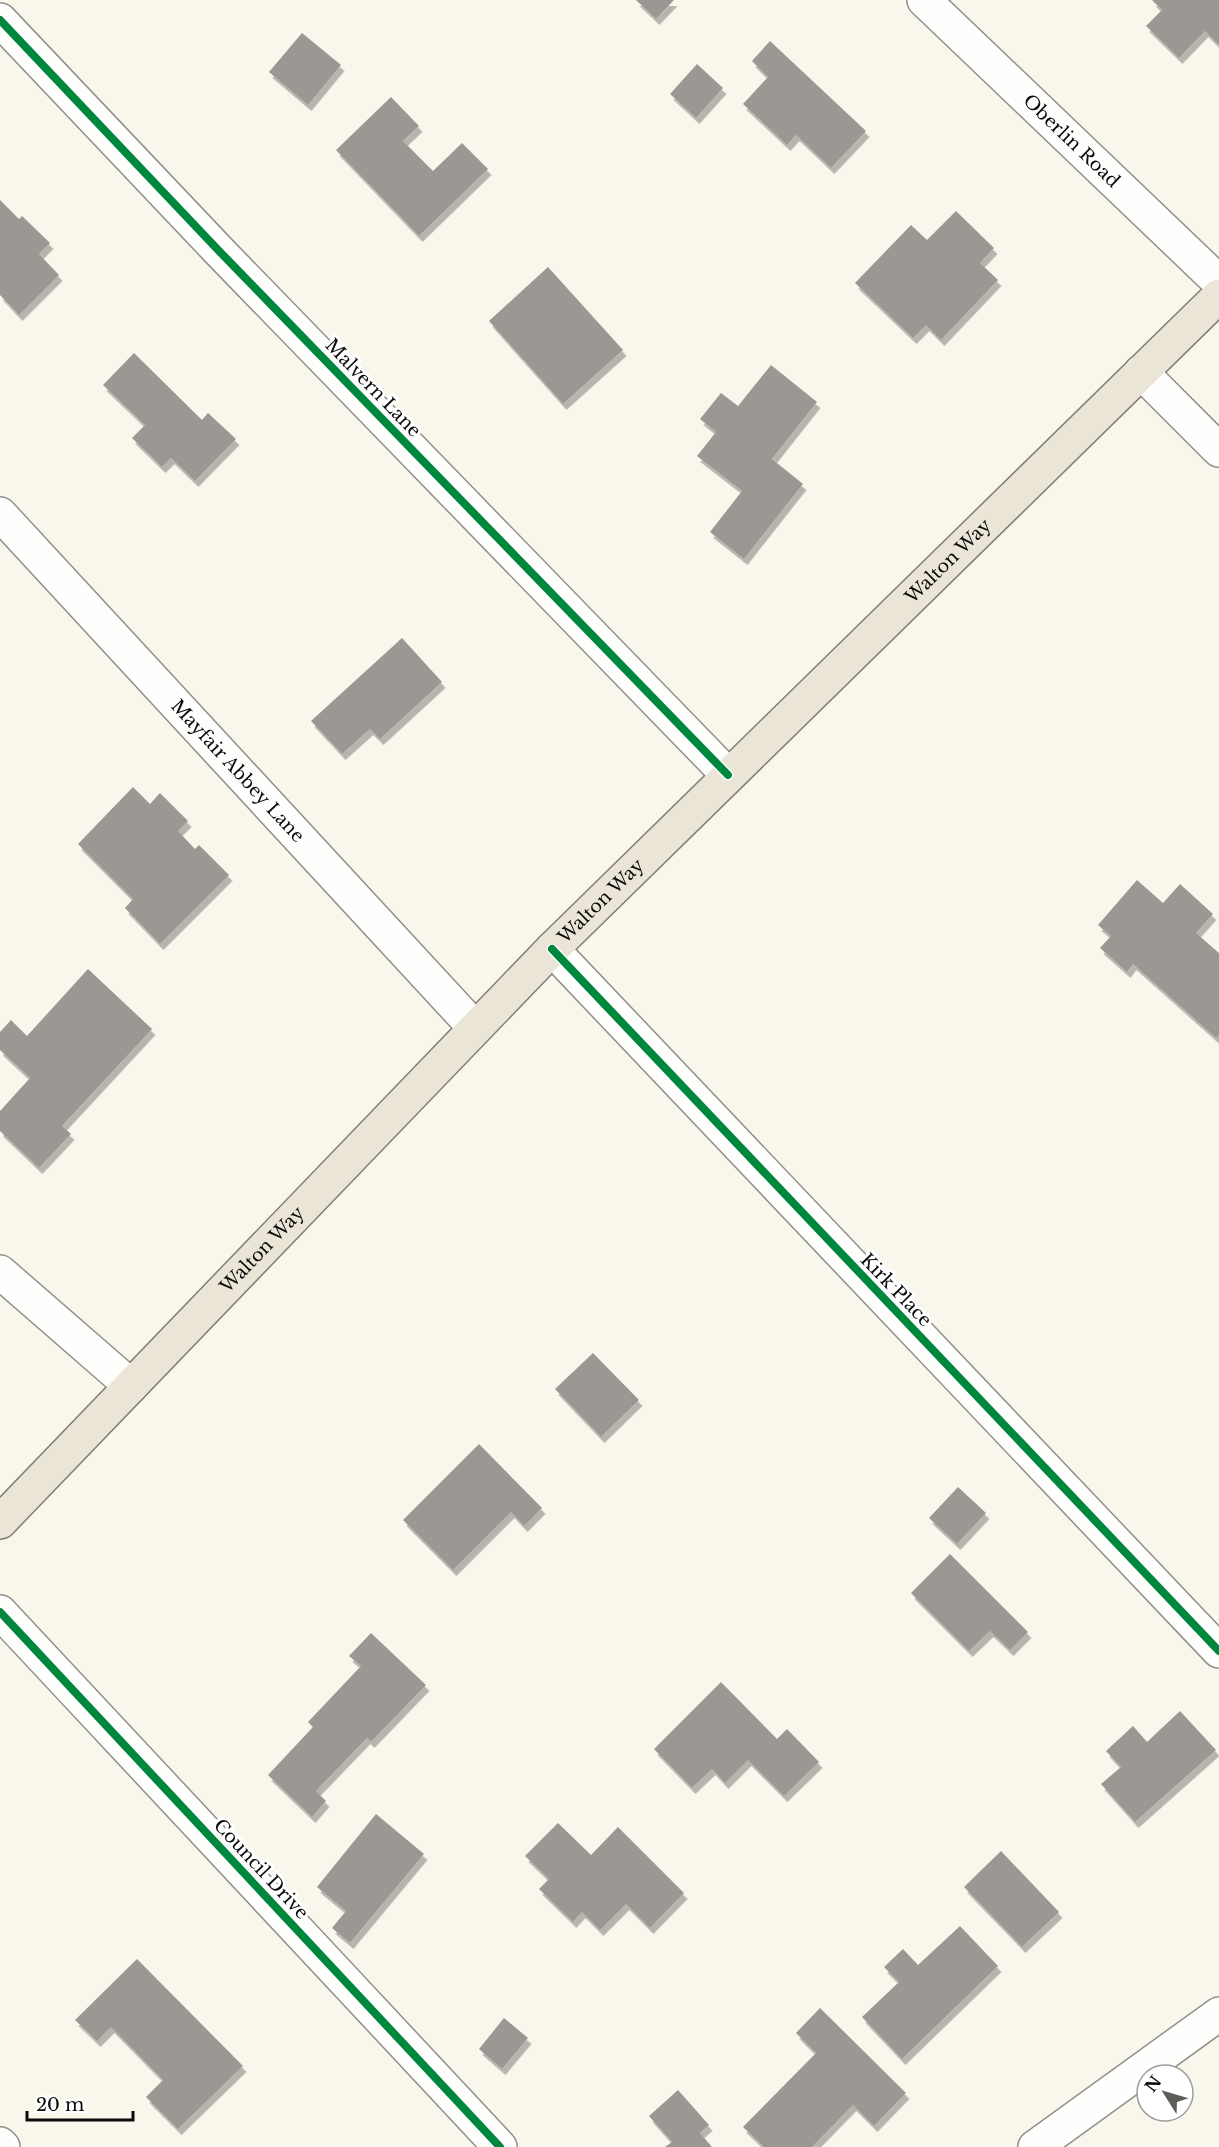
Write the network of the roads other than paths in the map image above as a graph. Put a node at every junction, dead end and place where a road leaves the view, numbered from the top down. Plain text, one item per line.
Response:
1 (924, 0) edge
2 (0, 20) edge
3 (1219, 282) edge
4 (1219, 296) edge
5 (1141, 372) junction
6 (1219, 450) edge
7 (0, 514) edge
8 (728, 775) junction
9 (552, 949) junction
10 (475, 1028) junction
11 (0, 1272) edge
12 (131, 1386) junction
13 (0, 1522) edge
14 (0, 1612) edge
15 (1219, 1651) edge
16 (1219, 2014) edge
17 (500, 2147) edge
18 (1035, 2147) edge

1 - 3 street, Oberlin Road
2 - 8 street, Malvern Lane
4 - 5 main road, Walton Way
5 - 6 street
5 - 8 main road, Walton Way
7 - 10 street, Mayfair Abbey Lane
8 - 9 main road, Walton Way
9 - 10 main road, Walton Way
9 - 15 street, Kirk Place
10 - 12 main road, Walton Way
11 - 12 street
12 - 13 main road, Walton Way
14 - 17 street, Council Drive
16 - 18 street

